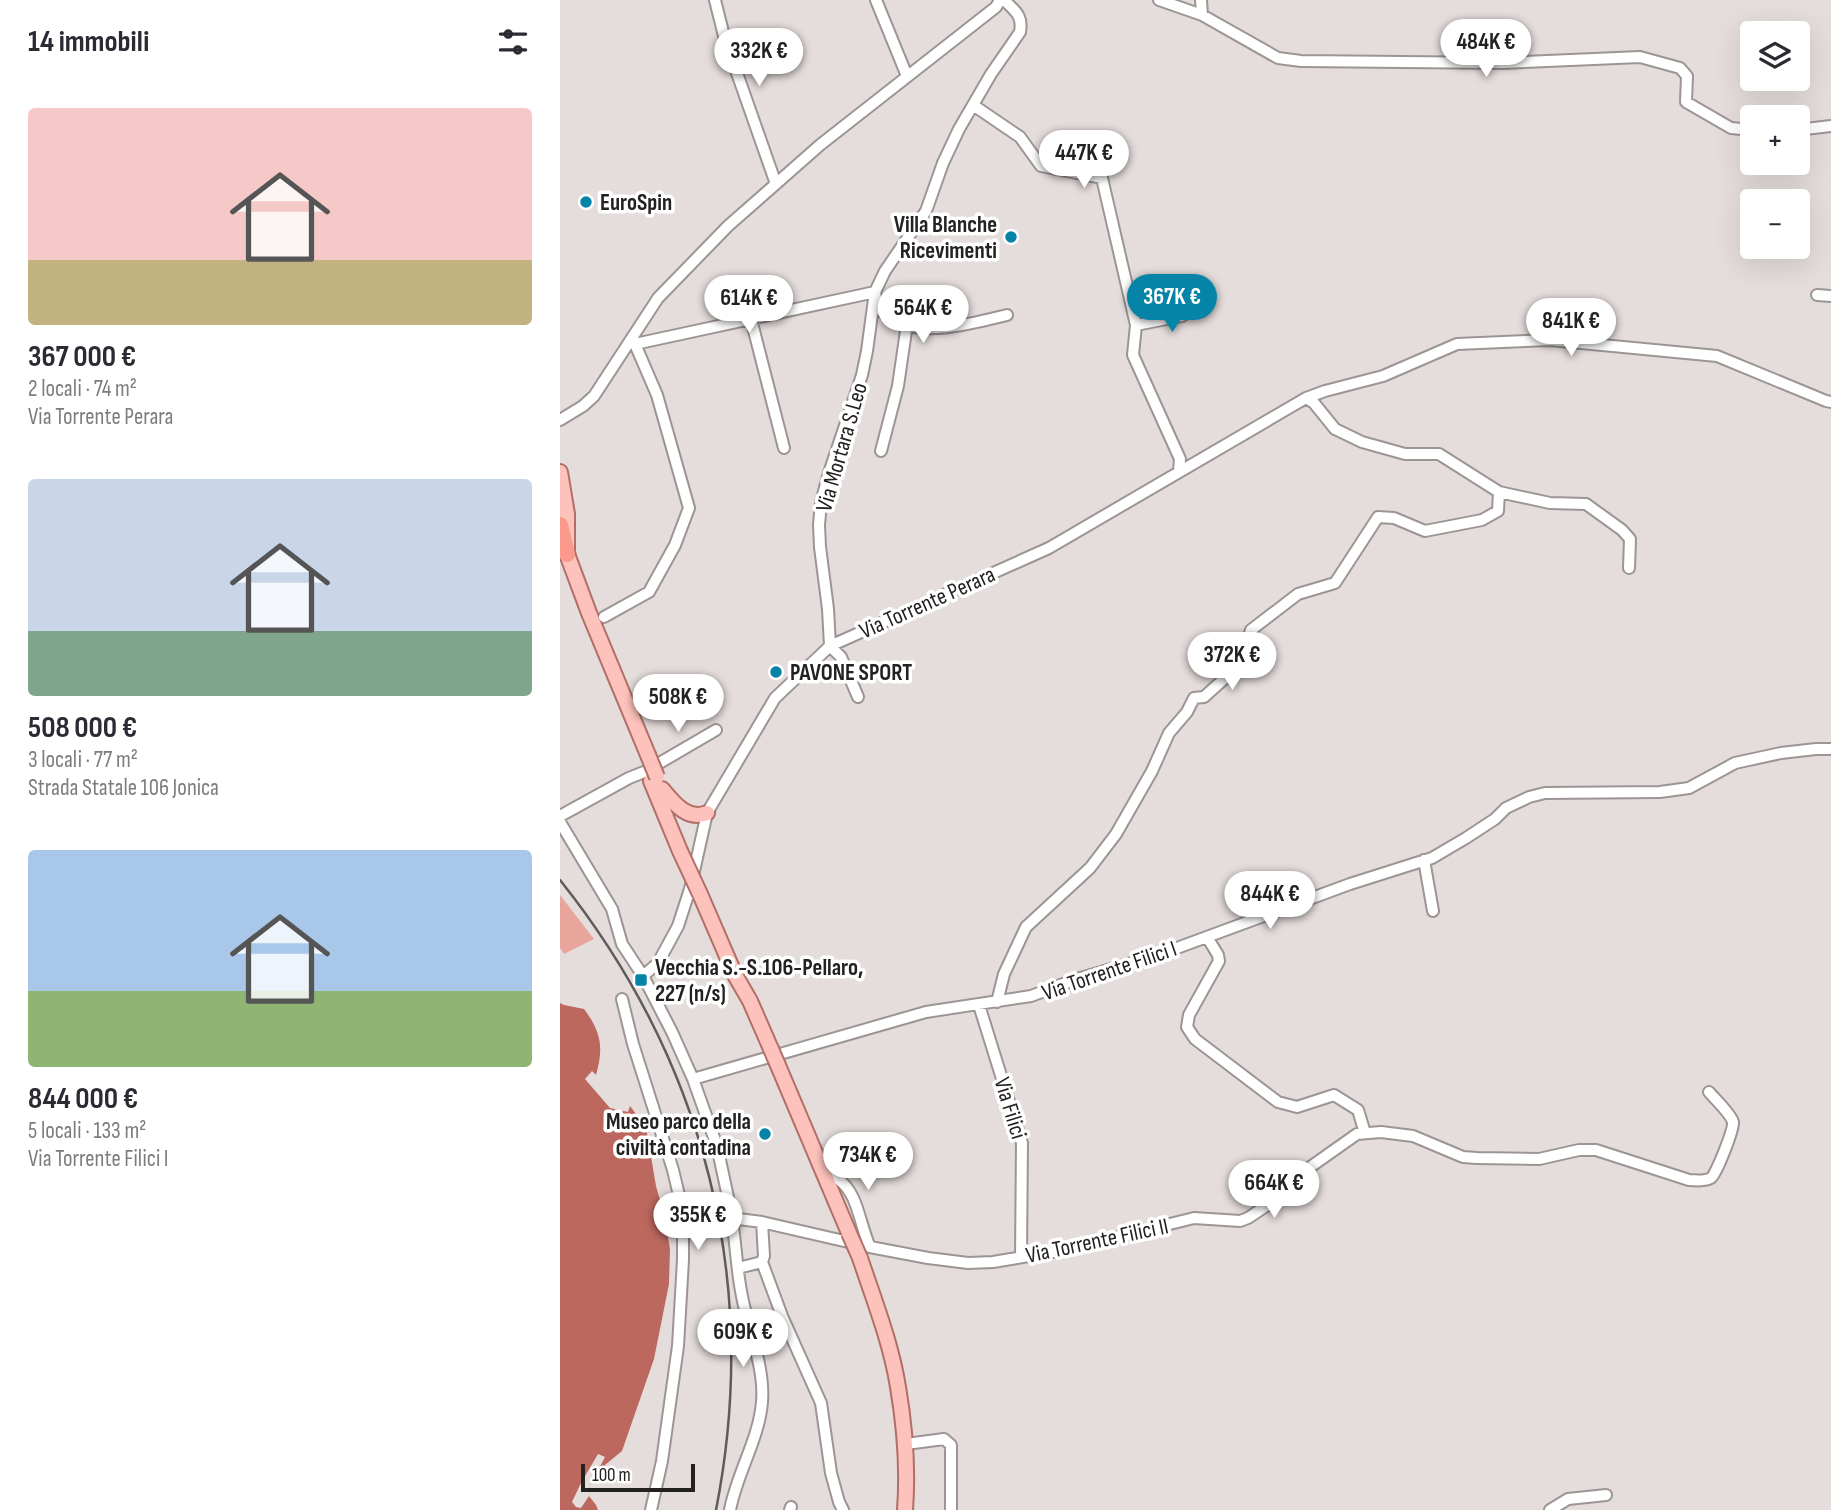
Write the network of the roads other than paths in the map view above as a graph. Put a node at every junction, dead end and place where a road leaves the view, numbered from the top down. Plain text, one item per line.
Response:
1 (715, 0) edge
2 (876, 0) edge
3 (1159, 0) edge
4 (1201, 0) edge
5 (998, 2) edge
6 (1202, 15) junction
7 (907, 76) junction
8 (973, 105) junction
9 (1831, 126) edge
10 (1810, 128) edge
11 (1740, 129) edge
12 (776, 184) junction
13 (876, 292) junction
14 (1817, 295) dead end
15 (1831, 296) edge
16 (1193, 307) dead end
17 (1007, 315) dead end
18 (751, 319) junction
19 (907, 324) junction
20 (1136, 326) junction
21 (633, 342) junction
22 (1306, 398) junction
23 (1831, 402) edge
24 (583, 406) junction
25 (560, 409) edge
26 (560, 419) edge
27 (784, 448) dead end
28 (881, 452) dead end
29 (1179, 471) junction
30 (560, 472) edge
31 (1499, 492) junction
32 (560, 525) edge
33 (562, 555) edge
34 (1629, 568) dead end
35 (604, 617) dead end
36 (830, 646) junction
37 (858, 697) dead end
38 (716, 730) dead end
39 (1831, 749) edge
40 (651, 771) junction
41 (703, 814) junction
42 (560, 816) edge
43 (560, 822) edge
44 (1424, 860) junction
45 (1433, 911) dead end
46 (1208, 937) junction
47 (643, 976) junction
48 (622, 999) dead end
49 (997, 1002) junction
50 (979, 1005) junction
51 (693, 1079) junction
52 (1709, 1092) dead end
53 (1365, 1133) junction
54 (830, 1180) junction
55 (683, 1212) junction
56 (762, 1222) junction
57 (870, 1247) junction
58 (1021, 1256) junction
59 (762, 1262) junction
60 (738, 1268) junction
61 (906, 1444) junction
62 (1606, 1495) dead end
63 (651, 1510) edge
64 (730, 1510) edge
65 (843, 1510) edge
66 (905, 1510) edge
67 (951, 1510) edge
68 (1550, 1510) edge

1 - 12 street
2 - 7 street
3 - 6 street
4 - 6 street
5 - 7 street, Via Mortara S.Leo
5 - 8 street, Via Mortara S.Leo
6 - 11 street
7 - 12 street, Via Mortara S.Leo
8 - 13 street, Via Mortara S.Leo
8 - 20 street
9 - 10 street
12 - 21 street, Via Mortara S.Leo
13 - 18 street
13 - 19 street
13 - 36 street, Via Mortara S.Leo
14 - 15 street
16 - 20 street
17 - 19 street
18 - 21 street
18 - 27 street
19 - 28 street
20 - 29 street
21 - 24 street, Via Mortara S.Leo
21 - 35 street
22 - 23 street, Via Torrente Perara
22 - 29 street, Via Torrente Perara
22 - 31 street
24 - 25 street
24 - 26 street, Via Mortara S.Leo
29 - 36 street, Via Torrente Perara
30 - 33 main road
31 - 34 street
31 - 49 street
32 - 33 highway
33 - 40 main road
36 - 37 street
36 - 41 street, Via Torrente Perara
38 - 40 street
39 - 44 street, Via Torrente Filici I
40 - 41 main road
40 - 42 street
40 - 54 main road, bridge
41 - 47 street, Via Torrente Perara
43 - 47 street
44 - 45 street
44 - 46 street, Via Torrente Filici I
46 - 49 street, Via Torrente Filici I
46 - 53 street
47 - 51 street
48 - 55 street
49 - 50 street, Via Torrente Filici I
50 - 51 street, Via Torrente Filici I
50 - 58 street, Via Filici
51 - 60 street, bridge
52 - 53 street
53 - 58 street, Via Torrente Filici II
54 - 57 street
54 - 61 main road, bridge
55 - 56 street, Via Torrente Filici II
55 - 63 street
56 - 57 street, Via Torrente Filici II
56 - 59 street
57 - 58 street, Via Torrente Filici II
59 - 60 street
59 - 65 street
60 - 64 street
61 - 66 main road
61 - 67 street
62 - 68 street

